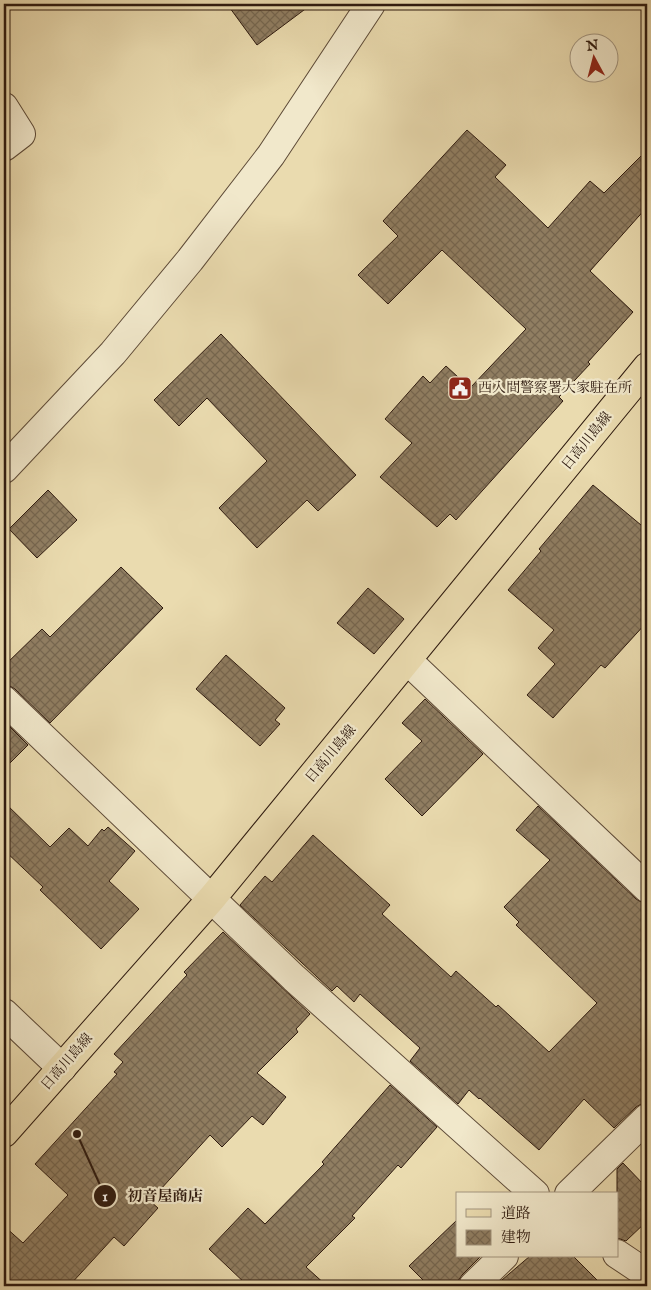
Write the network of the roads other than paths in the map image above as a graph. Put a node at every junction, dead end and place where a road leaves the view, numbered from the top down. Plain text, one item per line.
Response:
1 (371, 4) edge
2 (4, 107) edge
3 (4, 147) edge
4 (647, 366) edge
5 (4, 469) edge
6 (408, 660) junction
7 (4, 700) edge
8 (647, 888) edge
9 (212, 898) junction
10 (4, 1013) edge
11 (62, 1068) junction
12 (647, 1118) edge
13 (4, 1134) edge
14 (532, 1192) edge
15 (571, 1192) edge
16 (618, 1255) edge
17 (502, 1258) edge
18 (647, 1274) edge
19 (473, 1286) edge

1 - 5 street
2 - 3 street
4 - 6 main road, 日高川島線
6 - 8 street
6 - 9 main road, 日高川島線
7 - 9 street
9 - 11 main road, 日高川島線
9 - 14 street
10 - 11 street
11 - 13 main road, 日高川島線
12 - 15 street
16 - 18 street
17 - 19 street

